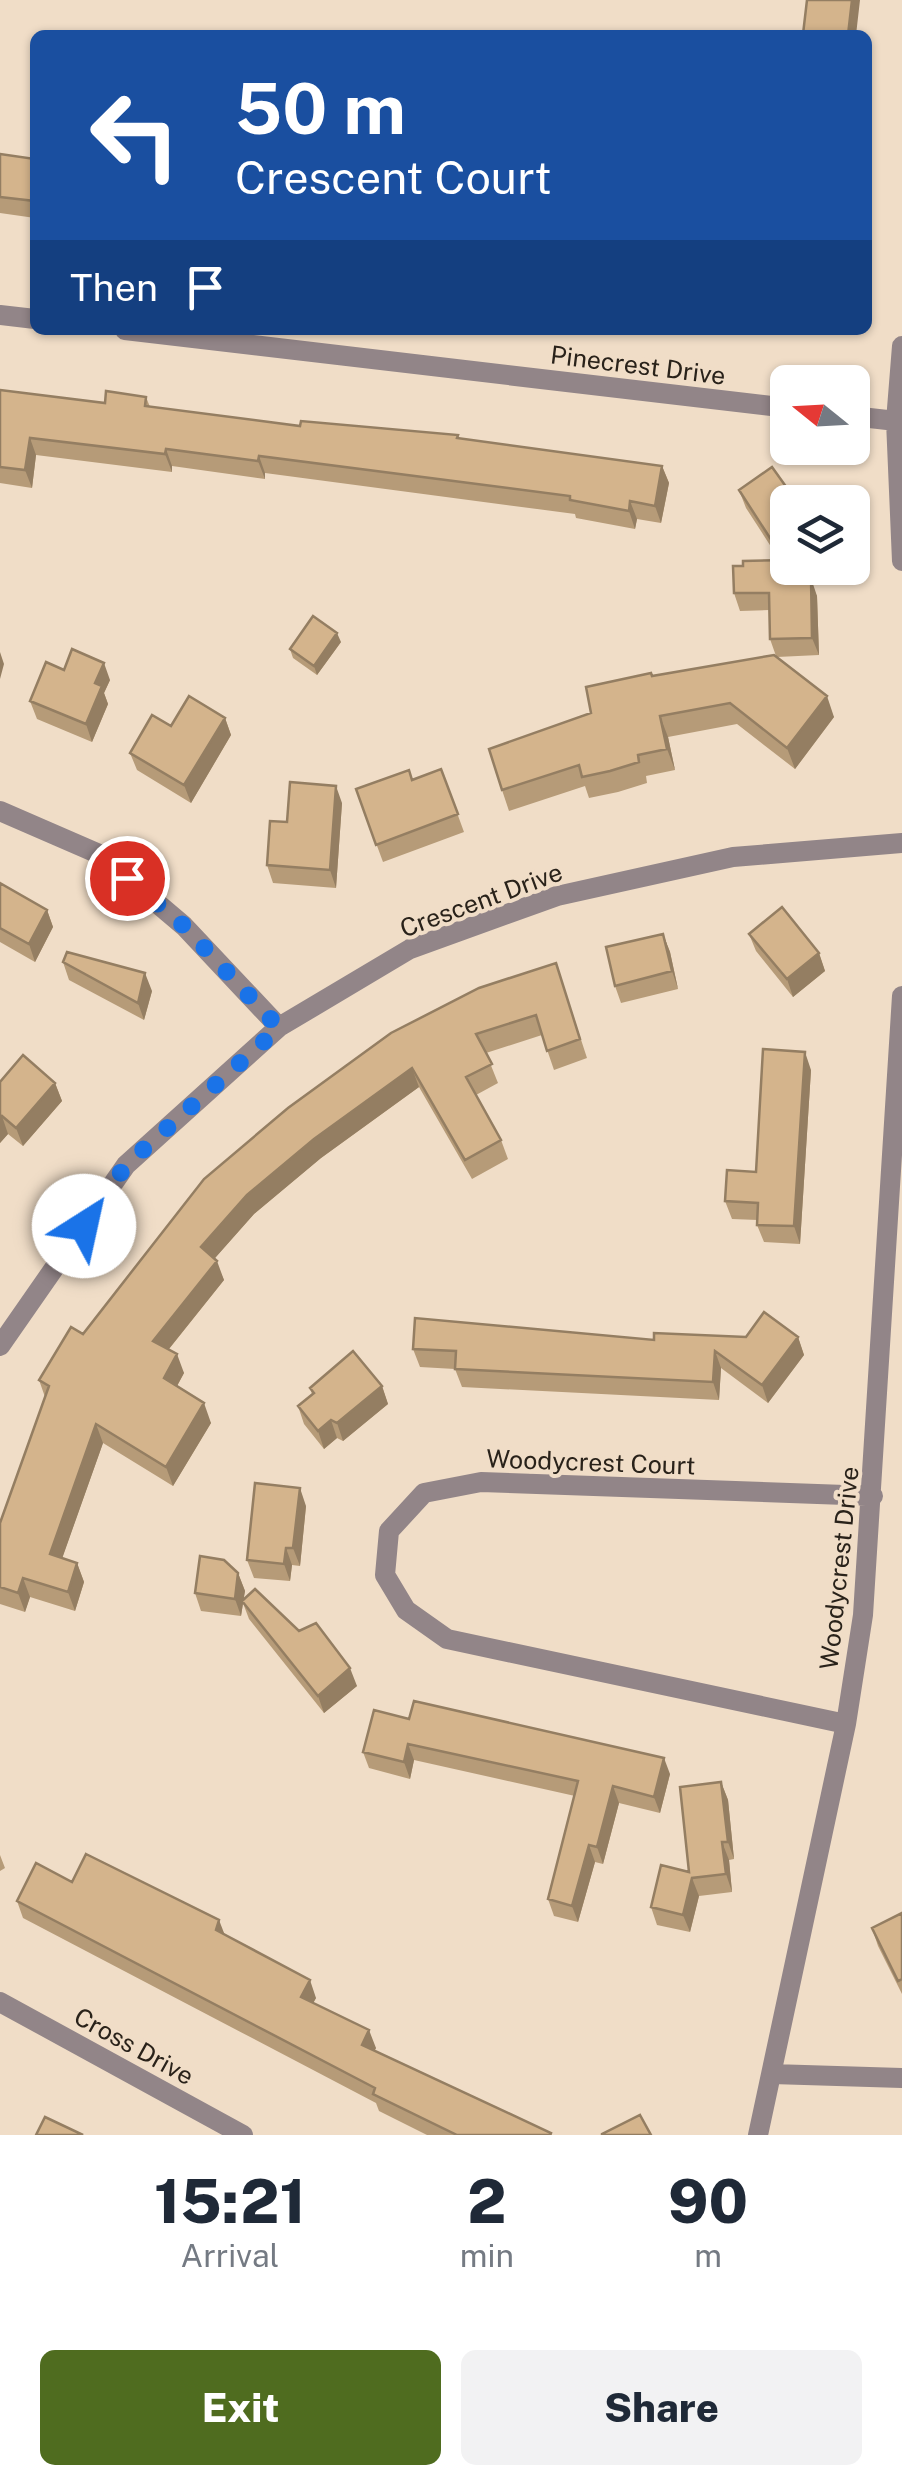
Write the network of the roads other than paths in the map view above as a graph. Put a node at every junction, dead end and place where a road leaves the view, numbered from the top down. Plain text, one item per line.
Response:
1 (0, 315) edge
2 (30, 318) edge
3 (168, 335) edge
4 (902, 346) edge
5 (770, 406) edge
6 (870, 418) edge
7 (896, 421) junction
8 (902, 561) edge
9 (0, 812) edge
10 (902, 843) edge
11 (902, 996) edge
12 (279, 1028) junction
13 (0, 1346) edge
14 (873, 1496) junction
15 (846, 1724) junction
16 (0, 2002) edge
17 (772, 2074) junction
18 (902, 2078) edge
19 (243, 2135) edge
20 (758, 2135) edge

1 - 2 street
3 - 5 street, Pinecrest Drive
4 - 7 street
6 - 7 street
7 - 8 street
9 - 12 street
10 - 12 street, Crescent Drive
11 - 14 street, Woodycrest Drive
12 - 13 street, Crescent Drive
14 - 15 street, Woodycrest Drive
14 - 15 street, Woodycrest Court
15 - 17 street, Woodycrest Drive
16 - 19 street, Cross Drive
17 - 18 street
17 - 20 street, Woodycrest Drive

